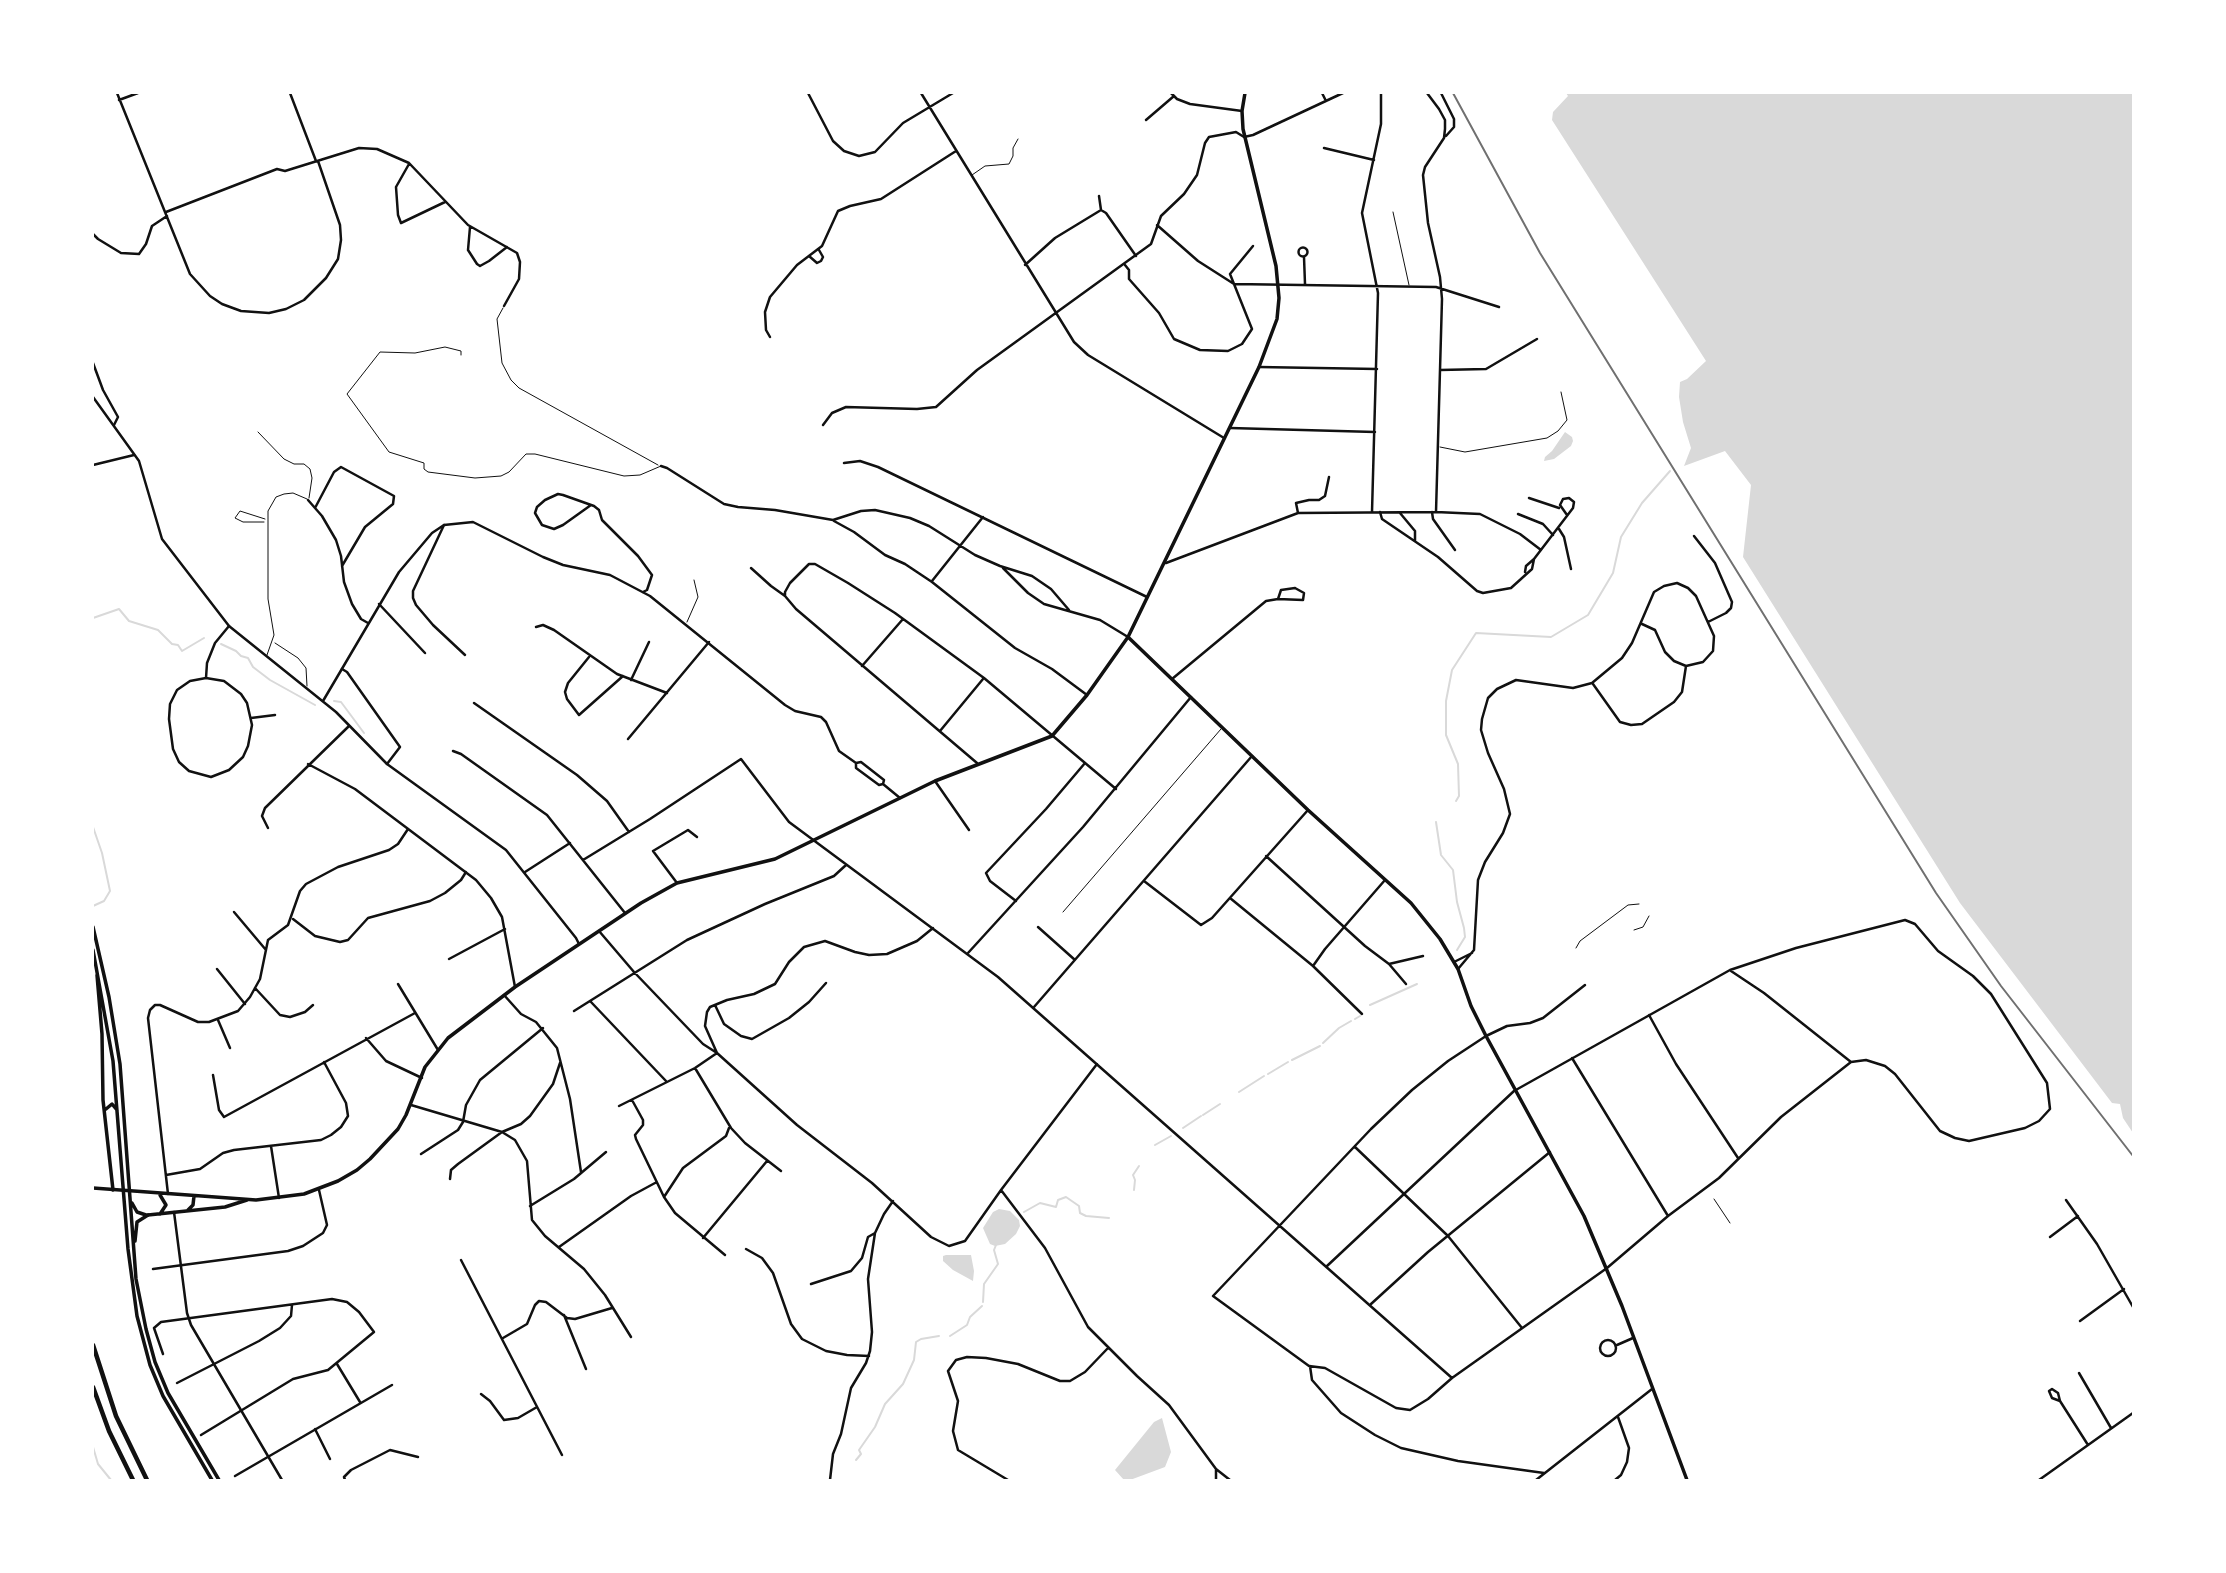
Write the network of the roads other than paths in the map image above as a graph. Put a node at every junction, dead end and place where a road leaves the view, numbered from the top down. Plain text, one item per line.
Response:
1 (117, 93) edge
2 (138, 93) edge
3 (290, 93) edge
4 (808, 93) edge
5 (921, 93) edge
6 (953, 93) edge
7 (1245, 93) edge
8 (1322, 93) edge
9 (1343, 93) edge
10 (1381, 93) edge
11 (1427, 93) edge
12 (1441, 93) edge
13 (1172, 94) edge
14 (119, 100) junction
15 (1326, 101) junction
16 (930, 107) junction
17 (1242, 111) junction
18 (1146, 120) dead end
19 (1244, 137) junction
20 (1444, 138) junction
21 (1018, 139) dead end
22 (1324, 148) dead end
23 (956, 151) junction
24 (1374, 160) junction
25 (317, 161) junction
26 (409, 163) junction
27 (971, 175) junction
28 (1099, 196) dead end
29 (445, 202) junction
30 (1101, 210) junction
31 (1393, 212) dead end
32 (166, 214) junction
33 (1157, 225) junction
34 (470, 226) junction
35 (93, 234) edge
36 (1253, 246) dead end
37 (507, 247) junction
38 (819, 248) junction
39 (808, 256) junction
40 (1136, 256) junction
41 (1304, 257) dead end
42 (1124, 264) junction
43 (1025, 265) junction
44 (1278, 283) junction
45 (1234, 284) junction
46 (1305, 284) junction
47 (1377, 286) junction
48 (1410, 287) junction
49 (1442, 288) junction
50 (504, 306) joint
51 (1499, 307) dead end
52 (1056, 314) junction
53 (770, 337) dead end
54 (1537, 339) dead end
55 (461, 355) dead end
56 (93, 363) edge
57 (1259, 366) junction
58 (1377, 369) junction
59 (1440, 370) junction
60 (1561, 392) dead end
61 (93, 397) edge
62 (114, 425) junction
63 (823, 425) dead end
64 (1230, 428) junction
65 (258, 432) dead end
66 (1376, 432) junction
67 (1224, 438) junction
68 (1438, 447) junction
69 (135, 454) junction
70 (844, 463) dead end
71 (93, 465) edge
72 (661, 466) junction
73 (1329, 477) dead end
74 (1530, 498) dead end
75 (308, 500) junction
76 (591, 505) junction
77 (316, 508) junction
78 (1561, 509) junction
79 (1372, 512) junction
80 (1380, 512) junction
81 (1434, 512) junction
82 (1298, 513) junction
83 (1401, 513) junction
84 (1518, 514) dead end
85 (1567, 514) junction
86 (982, 517) junction
87 (833, 520) junction
88 (267, 521) junction
89 (444, 525) junction
90 (1558, 528) junction
91 (1553, 535) junction
92 (1694, 536) dead end
93 (1415, 541) junction
94 (960, 546) junction
95 (1455, 550) dead end
96 (1541, 550) junction
97 (1534, 559) junction
98 (1162, 564) junction
99 (342, 566) junction
100 (1000, 566) junction
101 (751, 568) dead end
102 (1571, 569) dead end
103 (1525, 573) junction
104 (694, 580) dead end
105 (932, 582) junction
106 (643, 592) junction
107 (785, 596) junction
108 (1147, 597) junction
109 (1278, 600) junction
110 (379, 604) junction
111 (1069, 610) junction
112 (903, 619) junction
113 (1709, 622) junction
114 (368, 623) junction
115 (686, 624) junction
116 (1642, 624) junction
117 (229, 626) junction
118 (536, 627) dead end
119 (1128, 637) junction
120 (273, 642) junction
121 (649, 642) dead end
122 (709, 642) junction
123 (425, 653) dead end
124 (464, 655) dead end
125 (589, 657) junction
126 (266, 658) junction
127 (862, 666) junction
128 (1686, 666) junction
129 (342, 669) junction
130 (623, 676) junction
131 (206, 677) junction
132 (984, 678) junction
133 (631, 680) junction
134 (1172, 680) junction
135 (1592, 683) junction
136 (306, 690) junction
137 (667, 693) junction
138 (1087, 695) junction
139 (1191, 697) junction
140 (323, 701) junction
141 (474, 703) dead end
142 (275, 715) dead end
143 (251, 718) junction
144 (349, 726) junction
145 (1222, 727) junction
146 (940, 731) junction
147 (1052, 736) junction
148 (628, 739) dead end
149 (453, 751) dead end
150 (1252, 755) junction
151 (856, 763) junction
152 (977, 763) junction
153 (1085, 763) junction
154 (308, 764) junction
155 (387, 764) junction
156 (935, 780) junction
157 (883, 784) junction
158 (1116, 789) junction
159 (900, 798) junction
160 (1308, 810) junction
161 (268, 828) dead end
162 (408, 829) junction
163 (969, 830) dead end
164 (629, 832) junction
165 (697, 837) dead end
166 (815, 841) junction
167 (570, 843) junction
168 (1266, 856) junction
169 (583, 860) junction
170 (846, 865) junction
171 (466, 872) junction
172 (526, 872) junction
173 (1385, 880) junction
174 (1144, 881) junction
175 (677, 883) junction
176 (1230, 898) junction
177 (1017, 901) junction
178 (1639, 904) dead end
179 (234, 912) dead end
180 (1063, 912) dead end
181 (625, 914) junction
182 (1649, 916) dead end
183 (292, 918) junction
184 (93, 927) edge
185 (1038, 927) dead end
186 (1344, 927) junction
187 (933, 928) junction
188 (505, 929) junction
189 (1634, 930) dead end
190 (599, 931) junction
191 (579, 944) junction
192 (1576, 948) dead end
193 (93, 950) edge
194 (266, 950) junction
195 (1472, 953) junction
196 (968, 954) junction
197 (1423, 956) dead end
198 (95, 959) junction
199 (449, 959) dead end
200 (1075, 960) junction
201 (1454, 962) junction
202 (1389, 964) junction
203 (1313, 966) junction
204 (217, 969) dead end
205 (1458, 969) junction
206 (1730, 970) junction
207 (634, 972) junction
208 (825, 983) dead end
209 (398, 984) dead end
210 (1406, 984) dead end
211 (1585, 985) dead end
212 (515, 987) junction
213 (255, 988) junction
214 (504, 995) junction
215 (591, 1002) junction
216 (245, 1004) junction
217 (714, 1004) junction
218 (313, 1005) dead end
219 (1034, 1008) junction
220 (573, 1011) dead end
221 (415, 1013) junction
222 (1362, 1014) dead end
223 (1649, 1015) junction
224 (218, 1020) junction
225 (543, 1028) junction
226 (1486, 1037) junction
227 (366, 1038) junction
228 (230, 1048) dead end
229 (438, 1050) junction
230 (717, 1054) junction
231 (1572, 1058) junction
232 (561, 1060) junction
233 (324, 1062) junction
234 (1851, 1062) junction
235 (1097, 1064) junction
236 (695, 1068) junction
237 (214, 1075) dead end
238 (422, 1077) junction
239 (666, 1082) junction
240 (1514, 1091) junction
241 (632, 1100) junction
242 (411, 1105) junction
243 (619, 1106) dead end
244 (118, 1112) junction
245 (106, 1118) junction
246 (463, 1122) junction
247 (729, 1126) junction
248 (502, 1132) junction
249 (271, 1144) junction
250 (1355, 1147) junction
251 (606, 1152) dead end
252 (1550, 1152) junction
253 (421, 1154) dead end
254 (1738, 1158) junction
255 (767, 1161) junction
256 (781, 1171) dead end
257 (581, 1172) junction
258 (166, 1175) junction
259 (450, 1179) dead end
260 (656, 1182) junction
261 (113, 1187) junction
262 (93, 1188) edge
263 (319, 1190) junction
264 (1001, 1190) junction
265 (159, 1193) junction
266 (168, 1194) junction
267 (1404, 1194) junction
268 (129, 1196) junction
269 (194, 1196) junction
270 (664, 1197) junction
271 (279, 1198) junction
272 (1714, 1199) dead end
273 (249, 1200) junction
274 (2066, 1200) dead end
275 (893, 1201) junction
276 (530, 1206) junction
277 (186, 1211) junction
278 (174, 1212) junction
279 (160, 1214) junction
280 (148, 1215) junction
281 (1668, 1216) junction
282 (2077, 1216) junction
283 (1731, 1223) dead end
284 (1281, 1225) junction
285 (876, 1233) junction
286 (1448, 1236) junction
287 (2050, 1237) dead end
288 (703, 1238) junction
289 (559, 1247) junction
290 (746, 1249) dead end
291 (725, 1255) dead end
292 (461, 1260) dead end
293 (135, 1262) junction
294 (181, 1265) junction
295 (1327, 1266) junction
296 (1607, 1268) junction
297 (153, 1269) dead end
298 (811, 1284) dead end
299 (2124, 1289) junction
300 (292, 1305) junction
301 (1370, 1305) junction
302 (2133, 1307) edge
303 (612, 1308) junction
304 (564, 1315) junction
305 (189, 1318) junction
306 (2080, 1321) dead end
307 (1522, 1328) junction
308 (503, 1338) junction
309 (631, 1338) dead end
310 (1633, 1338) junction
311 (93, 1345) edge
312 (1616, 1345) junction
313 (1108, 1348) junction
314 (163, 1354) dead end
315 (869, 1356) junction
316 (213, 1364) junction
317 (337, 1364) junction
318 (1309, 1366) junction
319 (586, 1369) dead end
320 (2079, 1373) dead end
321 (1452, 1378) junction
322 (177, 1383) dead end
323 (392, 1385) dead end
324 (93, 1387) edge
325 (1652, 1389) junction
326 (481, 1394) dead end
327 (2060, 1401) dead end
328 (360, 1402) junction
329 (537, 1407) junction
330 (242, 1411) junction
331 (2133, 1413) edge
332 (1618, 1417) junction
333 (2111, 1428) junction
334 (315, 1429) junction
335 (201, 1435) dead end
336 (2088, 1444) junction
337 (562, 1455) dead end
338 (269, 1457) junction
339 (418, 1457) dead end
340 (330, 1459) dead end
341 (1216, 1469) junction
342 (1544, 1473) junction
343 (236, 1476) dead end
344 (345, 1479) edge
345 (133, 1480) edge
346 (147, 1480) edge
347 (212, 1480) edge
348 (219, 1480) edge
349 (282, 1480) edge
350 (830, 1480) edge
351 (1008, 1480) edge
352 (1216, 1480) edge
353 (1230, 1480) edge
354 (1536, 1480) edge
355 (1615, 1480) edge
356 (1688, 1480) edge
357 (2039, 1480) edge

1 - 14 street
2 - 14 street
3 - 25 street
4 - 16 street
5 - 16 street
6 - 16 street
7 - 17 main road
8 - 15 street
9 - 15 street
10 - 24 street
11 - 20 street
12 - 20 street
13 - 17 street
13 - 18 street
14 - 32 street
15 - 19 street
16 - 23 street
17 - 19 main road
19 - 33 street
19 - 44 main road
20 - 49 street
21 - 27 lane
22 - 24 street
23 - 27 street
23 - 38 street
24 - 47 street
25 - 26 street
25 - 32 street
25 - 32 street
26 - 29 street
26 - 29 street
27 - 43 street
28 - 30 street
29 - 34 street
30 - 40 street
30 - 43 street
31 - 48 lane
32 - 35 street
33 - 40 street
33 - 45 street
34 - 37 street
34 - 37 street
36 - 45 street
37 - 50 street
38 - 39 street
38 - 39 street
39 - 53 street
40 - 42 street
41 - 46 street
42 - 45 street
42 - 52 street
43 - 52 street
44 - 45 street
44 - 46 street
44 - 57 main road
46 - 47 street
47 - 48 street
47 - 58 street
48 - 49 street
49 - 51 street
49 - 59 street
50 - 72 lane
52 - 63 street
52 - 67 street
54 - 59 street
55 - 72 lane
56 - 62 street
57 - 58 street
57 - 64 main road
58 - 66 street
59 - 68 street
60 - 68 lane
61 - 62 street
62 - 69 street
64 - 66 street
64 - 67 main road
65 - 75 lane
66 - 79 street
67 - 98 main road
68 - 81 street
69 - 71 street
69 - 117 street
70 - 86 street
72 - 87 street
73 - 82 street
74 - 78 street
75 - 77 street
75 - 88 lane
76 - 76 street
76 - 106 street
77 - 99 street
77 - 99 street
78 - 85 street
78 - 85 street
79 - 80 street
79 - 82 street
80 - 83 street
80 - 93 street
81 - 83 street
81 - 95 street
81 - 96 street
82 - 98 street
83 - 93 street
84 - 91 street
85 - 90 street
86 - 94 street
86 - 108 street
87 - 94 street
87 - 105 street
88 - 88 lane
88 - 120 lane
89 - 106 street
89 - 110 street
89 - 124 street
90 - 91 street
90 - 102 street
91 - 96 street
92 - 113 street
93 - 103 street
94 - 100 street
94 - 105 street
96 - 97 street
97 - 103 street
97 - 103 street
98 - 108 main road
99 - 114 street
100 - 111 street
100 - 111 street
101 - 107 street
104 - 115 lane
105 - 138 street
106 - 115 street
107 - 112 street
107 - 127 street
108 - 119 main road
109 - 109 street
109 - 134 street
110 - 114 street
110 - 123 street
111 - 119 street
112 - 127 street
112 - 132 street
113 - 116 street
113 - 128 street
114 - 129 street
115 - 122 street
116 - 128 street
116 - 135 street
117 - 126 street
117 - 131 street
118 - 125 street
119 - 134 main road
119 - 138 main road
120 - 126 lane
120 - 136 lane
121 - 133 street
122 - 137 street
122 - 151 street
125 - 130 street
125 - 130 street
126 - 136 street
127 - 146 street
128 - 135 street
129 - 140 street
129 - 155 street
130 - 133 street
131 - 143 street
131 - 143 street
132 - 146 street
132 - 147 street
133 - 137 street
134 - 139 main road
135 - 195 street
136 - 140 street
137 - 148 street
138 - 147 main road
139 - 145 main road
139 - 158 street
140 - 144 street
141 - 164 street
142 - 143 street
144 - 154 street
144 - 155 street
145 - 150 main road
145 - 180 lane
146 - 152 street
147 - 152 main road
147 - 153 street
149 - 167 street
150 - 160 main road
150 - 174 street
151 - 157 street
151 - 157 street
152 - 156 main road
153 - 158 street
153 - 177 street
154 - 161 street
154 - 162 street
155 - 172 street
156 - 159 main road
156 - 163 street
157 - 159 street
158 - 177 street
159 - 166 main road
160 - 168 street
160 - 173 main road
162 - 171 street
162 - 183 street
164 - 166 street
164 - 169 street
165 - 175 street
166 - 170 street
166 - 175 main road
167 - 169 street
167 - 172 street
168 - 176 street
168 - 186 street
169 - 181 street
170 - 187 street
170 - 207 street
171 - 183 street
171 - 188 street
172 - 191 street
173 - 186 street
173 - 201 main road
174 - 176 street
174 - 200 street
175 - 181 main road
176 - 203 street
177 - 196 street
178 - 192 lane
179 - 194 street
181 - 190 main road
182 - 189 lane
183 - 194 street
184 - 268 main road
185 - 200 street
186 - 202 street
186 - 203 street
187 - 196 street
187 - 217 street
188 - 199 street
188 - 212 street
190 - 191 main road
190 - 207 street
191 - 212 main road
193 - 198 main road
194 - 213 street
195 - 201 street
195 - 205 street
196 - 219 street
197 - 202 street
198 - 244 main road
198 - 245 main road
200 - 219 street
201 - 205 main road
202 - 210 street
203 - 222 street
204 - 216 street
205 - 226 main road
206 - 223 street
206 - 234 street
206 - 234 street
207 - 215 street
207 - 230 street
208 - 217 street
209 - 221 street
211 - 226 street
212 - 214 main road
213 - 216 street
213 - 218 street
214 - 225 street
214 - 229 main road
215 - 220 street
215 - 239 street
216 - 224 street
217 - 230 street
219 - 235 street
221 - 227 street
221 - 229 street
223 - 231 street
223 - 254 street
224 - 228 street
224 - 258 street
225 - 232 street
225 - 246 street
226 - 240 main road
226 - 250 street
227 - 233 street
227 - 238 street
229 - 238 main road
230 - 236 street
230 - 275 street
231 - 240 street
231 - 281 street
232 - 248 street
232 - 257 street
233 - 237 street
233 - 249 street
234 - 254 street
235 - 264 street
235 - 284 street
236 - 239 street
236 - 247 street
238 - 242 main road
239 - 241 street
240 - 252 main road
240 - 267 street
241 - 243 street
241 - 260 street
242 - 246 street
242 - 263 main road
244 - 245 main road
244 - 347 main road
245 - 261 main road
246 - 248 street
246 - 253 street
247 - 255 street
247 - 270 street
248 - 259 street
248 - 276 street
249 - 258 street
249 - 271 street
250 - 267 street
250 - 284 street
251 - 257 street
252 - 286 street
252 - 296 main road
254 - 281 street
255 - 256 street
255 - 288 street
257 - 276 street
258 - 266 street
260 - 270 street
260 - 289 street
261 - 262 main road
261 - 265 main road
263 - 271 main road
263 - 294 street
264 - 275 street
264 - 313 street
265 - 266 main road
265 - 279 main road
266 - 269 main road
267 - 286 street
267 - 295 street
268 - 280 main road
268 - 293 main road
269 - 273 main road
269 - 277 main road
270 - 288 street
271 - 273 main road
272 - 283 lane
273 - 277 main road
274 - 282 street
275 - 285 street
276 - 289 street
277 - 278 main road
278 - 279 main road
278 - 294 street
279 - 280 main road
280 - 293 main road
281 - 296 street
282 - 287 street
282 - 299 street
284 - 295 street
284 - 318 street
285 - 298 street
285 - 315 street
286 - 301 street
286 - 307 street
288 - 291 street
289 - 303 street
290 - 315 street
292 - 308 street
293 - 348 main road
294 - 297 street
294 - 305 street
295 - 301 street
296 - 307 street
296 - 310 main road
299 - 302 street
299 - 306 street
300 - 305 street
300 - 316 street
300 - 317 street
301 - 321 street
303 - 304 street
303 - 309 street
304 - 308 street
304 - 319 street
305 - 314 street
305 - 316 street
307 - 321 street
308 - 329 street
310 - 312 street
310 - 325 main road
311 - 346 highway
312 - 312 street
313 - 341 street
313 - 351 street
315 - 350 street
316 - 322 street
316 - 330 street
317 - 328 street
317 - 330 street
318 - 321 street
318 - 342 street
320 - 333 street
323 - 328 street
324 - 345 highway
325 - 332 street
325 - 356 main road
326 - 329 street
327 - 336 street
328 - 334 street
329 - 337 street
330 - 335 street
330 - 338 street
331 - 333 street
332 - 342 street
332 - 355 street
333 - 336 street
334 - 338 street
334 - 340 street
336 - 357 street
338 - 343 street
338 - 349 street
339 - 344 street
341 - 352 street
341 - 353 street
342 - 354 street

